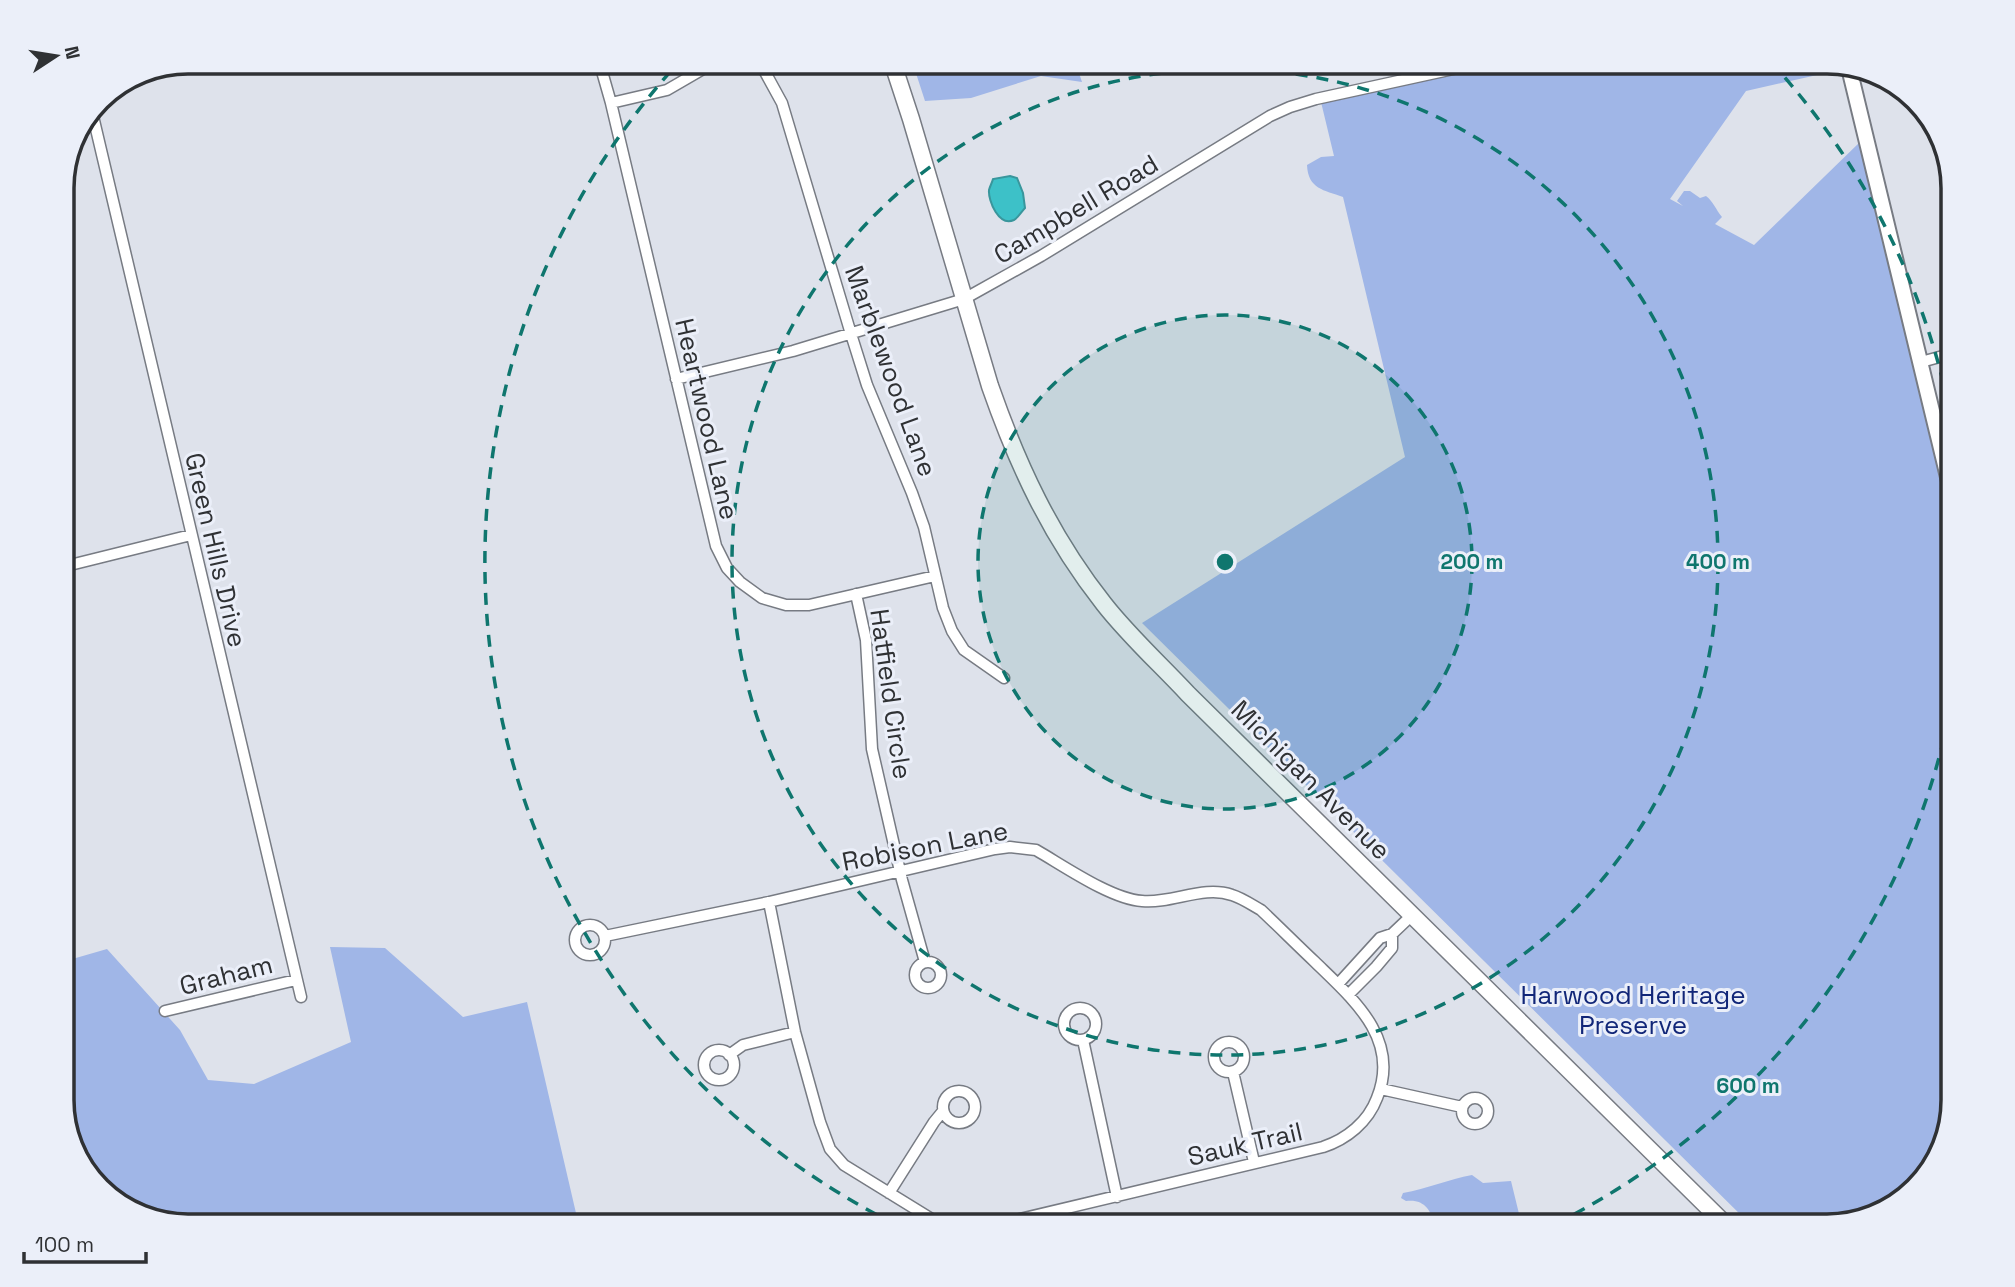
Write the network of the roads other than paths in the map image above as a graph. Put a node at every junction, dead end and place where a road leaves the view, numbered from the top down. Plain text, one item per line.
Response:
1 (603, 74) edge
2 (695, 74) edge
3 (766, 74) edge
4 (896, 74) edge
5 (1429, 74) edge
6 (1851, 76) edge
7 (611, 103) junction
8 (94, 122) edge
9 (964, 299) junction
10 (850, 334) junction
11 (1941, 357) edge
12 (1921, 362) junction
13 (676, 379) junction
14 (1941, 447) edge
15 (191, 535) junction
16 (74, 564) edge
17 (935, 576) junction
18 (856, 594) junction
19 (1004, 678) dead end
20 (900, 871) junction
21 (769, 902) junction
22 (1412, 915) junction
23 (1392, 934) junction
24 (605, 936) dead end
25 (925, 962) dead end
26 (296, 980) junction
27 (1339, 983) junction
28 (1348, 995) junction
29 (301, 997) dead end
30 (165, 1011) dead end
31 (795, 1032) junction
32 (1083, 1040) dead end
33 (729, 1055) dead end
34 (1233, 1072) dead end
35 (1381, 1089) junction
36 (1462, 1107) dead end
37 (943, 1111) dead end
38 (1254, 1162) junction
39 (889, 1193) junction
40 (1117, 1197) junction
41 (923, 1214) edge
42 (1043, 1214) edge
43 (1715, 1214) edge

1 - 7 street, Heartwood Lane
2 - 7 street
3 - 10 street, Marblewood Lane
4 - 9 highway, Michigan Avenue
5 - 9 street, Campbell Road
6 - 12 main road
7 - 13 street, Heartwood Lane
8 - 15 street, Green Hills Drive
9 - 10 street, Campbell Road
9 - 22 highway, Michigan Avenue
10 - 13 street, Campbell Road
10 - 17 street, Marblewood Lane
11 - 12 street
12 - 14 main road
13 - 18 street, Heartwood Lane
15 - 16 street
15 - 26 street, Green Hills Drive
17 - 18 street, Heartwood Lane
17 - 19 street, Marblewood Lane
18 - 20 street, Hatfield Circle
20 - 21 street, Robison Lane
20 - 25 street, Hatfield Circle
20 - 27 street, Robison Lane
21 - 24 street, Robison Lane
21 - 31 street
22 - 23 street
22 - 43 highway, Michigan Avenue
23 - 27 street
23 - 28 street
26 - 29 street, Green Hills Drive
26 - 30 street, Graham
27 - 28 street, Sauk Trail
28 - 35 street, Sauk Trail
31 - 33 street
31 - 39 street
32 - 40 street
34 - 38 street
35 - 36 street
35 - 38 street, Sauk Trail
37 - 39 street
38 - 40 street, Sauk Trail
39 - 41 street
40 - 42 street, Sauk Trail

